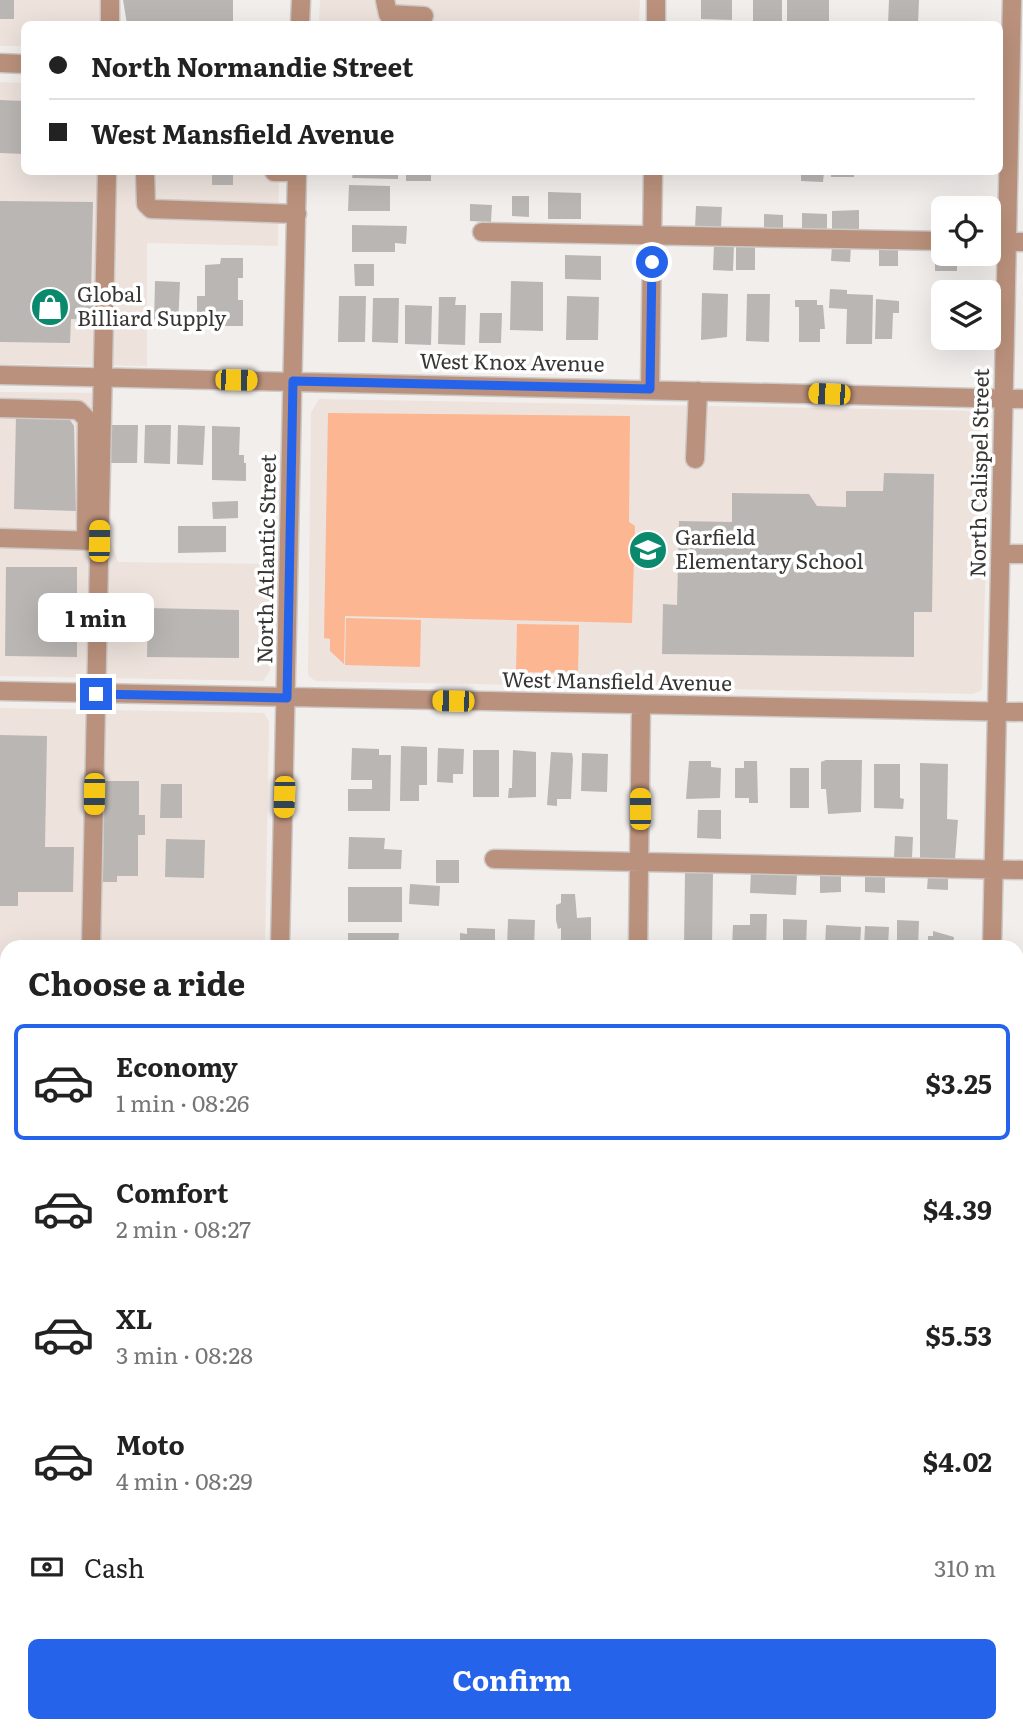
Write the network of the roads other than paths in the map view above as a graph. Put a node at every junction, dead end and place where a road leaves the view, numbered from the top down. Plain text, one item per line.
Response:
1 (110, 0) edge
2 (301, 0) edge
3 (385, 0) edge
4 (656, 0) edge
5 (1012, 0) edge
6 (424, 16) dead end
7 (110, 21) edge
8 (300, 21) edge
9 (656, 21) edge
10 (0, 64) edge
11 (21, 64) edge
12 (1011, 80) edge
13 (107, 175) edge
14 (145, 175) edge
15 (298, 175) edge
16 (653, 175) edge
17 (297, 214) junction
18 (482, 232) dead end
19 (652, 235) junction
20 (931, 241) edge
21 (1015, 242) edge
22 (0, 375) edge
23 (102, 377) junction
24 (293, 381) junction
25 (650, 389) junction
26 (698, 391) junction
27 (1004, 398) junction
28 (1023, 399) edge
29 (0, 408) edge
30 (695, 459) dead end
31 (0, 538) edge
32 (92, 541) junction
33 (1002, 554) junction
34 (1023, 554) edge
35 (0, 691) edge
36 (96, 694) junction
37 (287, 698) junction
38 (641, 705) junction
39 (998, 712) junction
40 (1023, 712) edge
41 (494, 859) dead end
42 (640, 862) junction
43 (993, 869) junction
44 (1023, 870) edge
45 (92, 940) edge
46 (281, 940) edge
47 (638, 940) edge
48 (992, 940) edge

1 - 7 street
2 - 8 street
3 - 6 street
4 - 9 street
5 - 12 street, North Calispel Street
10 - 11 street
12 - 21 street, North Calispel Street
13 - 23 street
14 - 17 street
15 - 17 street, North Atlantic Street
16 - 19 street
17 - 24 street, North Atlantic Street
18 - 19 street
19 - 20 street
19 - 25 street
21 - 27 street, North Calispel Street
22 - 23 street, West Knox Avenue
23 - 24 street, West Knox Avenue
23 - 32 street
24 - 25 street, West Knox Avenue
24 - 37 street, North Atlantic Street
25 - 26 street, West Knox Avenue
26 - 27 street, West Knox Avenue
26 - 30 street
27 - 28 street, West Knox Avenue
27 - 33 street, North Calispel Street
29 - 32 street
31 - 32 street
32 - 36 street
33 - 34 street
33 - 39 street, North Calispel Street
35 - 36 street, West Mansfield Avenue
36 - 37 street, West Mansfield Avenue
36 - 45 street
37 - 38 street, West Mansfield Avenue
37 - 46 street, North Atlantic Street
38 - 39 street, West Mansfield Avenue
38 - 42 street
39 - 40 street, West Mansfield Avenue
39 - 43 street, North Calispel Street
41 - 42 street
42 - 43 street
42 - 47 street
43 - 44 street
43 - 48 street, North Calispel Street

